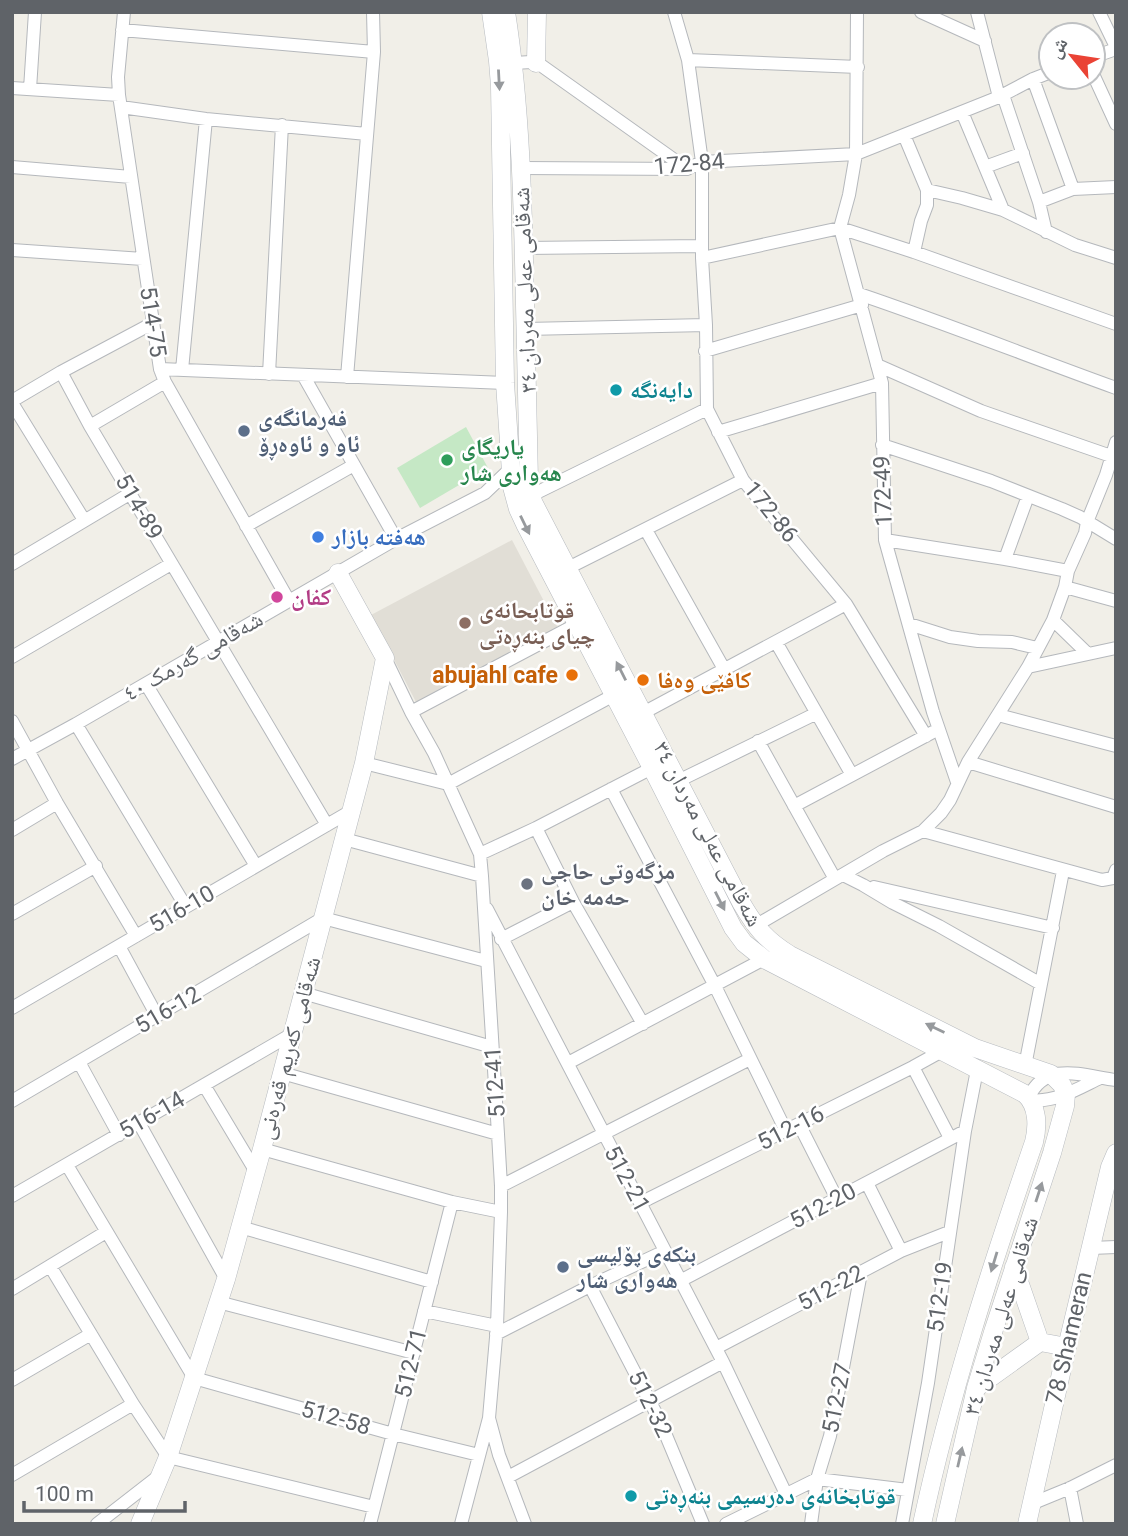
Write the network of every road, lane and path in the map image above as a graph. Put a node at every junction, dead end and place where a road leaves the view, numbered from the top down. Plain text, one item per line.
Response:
1 (35, 12) edge
2 (124, 12) edge
3 (373, 12) edge
4 (491, 12) edge
5 (506, 12) edge
6 (537, 12) edge
7 (674, 12) edge
8 (857, 12) edge
9 (920, 12) edge
10 (977, 12) edge
11 (1099, 12) edge
12 (122, 30) junction
13 (985, 41) junction
14 (1116, 48) edge
15 (374, 52) junction
16 (688, 60) junction
17 (514, 63) junction
18 (536, 63) junction
19 (858, 67) junction
20 (1037, 77) edge
21 (1033, 79) junction
22 (12, 88) edge
23 (30, 89) junction
24 (1101, 91) edge
25 (1001, 96) junction
26 (120, 101) junction
27 (962, 112) junction
28 (206, 119) junction
29 (1116, 124) edge
30 (282, 125) junction
31 (367, 134) junction
32 (904, 135) junction
33 (1023, 153) junction
34 (856, 154) junction
35 (702, 162) junction
36 (12, 167) edge
37 (985, 167) junction
38 (521, 168) junction
39 (687, 169) junction
40 (131, 177) junction
41 (1116, 187) edge
42 (1073, 189) junction
43 (927, 190) junction
44 (1039, 202) junction
45 (1003, 210) junction
46 (840, 228) junction
47 (1046, 232) junction
48 (525, 248) junction
49 (12, 250) edge
50 (702, 252) junction
51 (914, 252) junction
52 (1116, 258) edge
53 (143, 259) junction
54 (860, 299) junction
55 (504, 307) junction
56 (525, 307) junction
57 (153, 323) junction
58 (1116, 324) edge
59 (706, 325) junction
60 (526, 333) junction
61 (505, 338) junction
62 (705, 351) junction
63 (877, 365) junction
64 (182, 370) junction
65 (61, 372) junction
66 (268, 374) junction
67 (303, 375) junction
68 (163, 376) junction
69 (347, 377) junction
70 (505, 383) junction
71 (882, 383) junction
72 (1116, 388) edge
73 (12, 402) edge
74 (707, 409) junction
75 (90, 426) junction
76 (718, 432) junction
77 (1116, 442) edge
78 (882, 444) junction
79 (1111, 456) junction
80 (354, 465) junction
81 (1111, 477) edge
82 (511, 478) junction
83 (743, 480) junction
84 (485, 493) junction
85 (131, 494) junction
86 (532, 495) junction
87 (1028, 496) junction
88 (84, 520) junction
89 (1087, 522) junction
90 (246, 526) junction
91 (646, 530) junction
92 (396, 539) junction
93 (1116, 539) edge
94 (885, 540) junction
95 (1005, 559) junction
96 (12, 564) edge
97 (171, 564) junction
98 (568, 568) junction
99 (1068, 572) junction
100 (338, 573) junction
101 (1065, 587) junction
102 (289, 601) junction
103 (1116, 601) edge
104 (846, 604) junction
105 (1053, 620) junction
106 (577, 624) junction
107 (909, 624) junction
108 (219, 642) junction
109 (776, 642) junction
110 (1037, 648) junction
111 (1116, 648) edge
112 (1088, 654) junction
113 (12, 656) edge
114 (385, 658) junction
115 (1028, 667) junction
116 (724, 669) junction
117 (146, 684) junction
118 (614, 695) junction
119 (411, 712) junction
120 (643, 713) junction
121 (815, 714) junction
122 (998, 715) junction
123 (12, 721) edge
124 (76, 724) junction
125 (939, 728) junction
126 (926, 736) junction
127 (758, 741) junction
128 (1116, 746) edge
129 (28, 750) junction
130 (12, 759) edge
131 (968, 762) junction
132 (364, 763) junction
133 (652, 768) junction
134 (852, 775) junction
135 (678, 781) junction
136 (957, 782) junction
137 (448, 784) junction
138 (611, 789) junction
139 (57, 803) junction
140 (794, 806) junction
141 (1116, 807) edge
142 (351, 811) junction
143 (327, 825) junction
144 (536, 828) junction
145 (12, 830) edge
146 (923, 831) junction
147 (344, 839) junction
148 (480, 854) junction
149 (96, 866) junction
150 (256, 866) junction
151 (1116, 870) edge
152 (1063, 871) junction
153 (482, 876) junction
154 (839, 877) junction
155 (863, 885) junction
156 (573, 902) junction
157 (483, 903) junction
158 (946, 904) junction
159 (186, 907) junction
160 (12, 914) edge
161 (323, 918) junction
162 (755, 926) junction
163 (939, 926) junction
164 (1053, 928) junction
165 (136, 936) junction
166 (501, 939) junction
167 (119, 946) junction
168 (764, 959) junction
169 (486, 961) junction
170 (1041, 984) junction
171 (715, 986) junction
172 (303, 993) junction
173 (12, 1008) edge
174 (157, 1016) junction
175 (643, 1024) junction
176 (292, 1034) junction
177 (492, 1047) junction
178 (975, 1048) junction
179 (942, 1051) junction
180 (750, 1059) junction
181 (79, 1062) junction
182 (568, 1063) junction
183 (1025, 1066) junction
184 (972, 1067) junction
185 (913, 1068) junction
186 (282, 1073) junction
187 (1051, 1074) junction
188 (1100, 1078) junction
189 (1116, 1080) edge
190 (204, 1086) junction
191 (1066, 1094) junction
192 (1030, 1098) junction
193 (12, 1101) edge
194 (139, 1123) junction
195 (799, 1124) junction
196 (965, 1130) junction
197 (786, 1131) junction
198 (605, 1132) junction
199 (498, 1134) junction
200 (119, 1135) junction
201 (950, 1138) junction
202 (262, 1149) junction
203 (1115, 1156) edge
204 (68, 1165) junction
205 (256, 1172) junction
206 (867, 1183) junction
207 (501, 1186) junction
208 (12, 1196) edge
209 (837, 1199) junction
210 (452, 1202) junction
211 (640, 1203) junction
212 (501, 1212) junction
213 (240, 1227) junction
214 (106, 1232) junction
215 (949, 1232) junction
216 (1116, 1247) edge
217 (1091, 1248) junction
218 (665, 1251) junction
219 (901, 1251) junction
220 (50, 1266) junction
221 (1014, 1267) junction
222 (861, 1273) junction
223 (226, 1279) junction
224 (680, 1281) junction
225 (432, 1282) junction
226 (590, 1286) junction
227 (12, 1289) edge
228 (218, 1302) junction
229 (424, 1311) junction
230 (496, 1330) junction
231 (91, 1335) junction
232 (1040, 1342) junction
233 (1067, 1347) junction
234 (716, 1348) junction
235 (414, 1353) junction
236 (723, 1362) junction
237 (194, 1378) junction
238 (12, 1380) edge
239 (976, 1388) junction
240 (649, 1401) junction
241 (133, 1404) junction
242 (489, 1418) junction
243 (393, 1434) junction
244 (479, 1455) junction
245 (168, 1457) junction
246 (1116, 1465) edge
247 (12, 1475) edge
248 (160, 1475) junction
249 (509, 1477) junction
250 (817, 1479) junction
251 (1070, 1488) junction
252 (908, 1490) junction
253 (786, 1494) junction
254 (1031, 1504) junction
255 (374, 1507) junction
256 (103, 1523) edge
257 (140, 1524) edge
258 (370, 1524) edge
259 (461, 1524) edge
260 (525, 1524) edge
261 (703, 1524) edge
262 (726, 1524) edge
263 (811, 1524) edge
264 (902, 1524) edge
265 (922, 1524) edge
266 (945, 1524) edge
267 (1027, 1524) edge
268 (1077, 1524) edge

1 - 23 street
2 - 12 street, 514-75
3 - 15 street
4 -> 55 main road, شەقامی عەلی مەردان ٣٤
5 - 17 main road, شەقامی عەلی مەردان ٣٤
6 - 18 main road
7 - 16 street, 172-86
8 - 19 street
9 - 13 street
10 - 13 street
11 - 14 street
12 - 15 street
12 - 26 street, 514-75
13 - 25 street
15 - 31 street
16 - 19 street
16 - 35 street, 172-86
17 - 18 street
17 - 38 main road, شەقامی عەلی مەردان ٣٤
18 - 39 street
19 - 34 street
20 - 21 street
21 - 25 street
21 - 42 street
22 - 23 street
23 - 26 street
24 - 29 street
25 - 27 street
25 - 33 street
26 - 28 street
26 - 40 street, 514-75
27 - 32 street
27 - 37 street
28 - 30 street
28 - 64 street
30 - 31 street
30 - 66 street
31 - 69 street
32 - 34 street
32 - 43 street
33 - 37 street
33 - 44 street
34 - 35 street, 172-84
34 - 46 street
35 - 39 street, 172-84
35 - 50 street, 172-86
36 - 40 street
37 - 45 street
38 - 39 street, 172-84
38 - 48 main road, شەقامی عەلی مەردان ٣٤
40 - 53 street, 514-75
41 - 42 street
42 - 44 street
43 - 45 street
43 - 51 street
44 - 47 street
45 - 47 street
46 - 50 street
46 - 51 street
46 - 54 street, 172-49
47 - 52 street
48 - 50 street
48 - 56 main road, شەقامی عەلی مەردان ٣٤
49 - 53 street
50 - 59 street, 172-86
51 - 58 street
53 - 57 street, 514-75
54 - 62 street
54 - 63 street, 172-49
54 - 72 street
55 - 56 main road
55 - 61 main road, شەقامی عەلی مەردان ٣٤
56 - 60 main road, شەقامی عەلی مەردان ٣٤
57 - 65 street
57 - 68 street, 514-75
59 - 60 street
59 - 62 street, 172-86
60 - 61 main road
60 - 86 main road, شەقامی عەلی مەردان ٣٤
61 - 70 main road, شەقامی عەلی مەردان ٣٤
62 - 74 street, 172-86
63 - 71 street, 172-49
63 - 79 street
64 - 66 street
64 - 68 street
65 - 73 street
65 - 75 street, 514-89
66 - 67 street
67 - 69 street
67 - 80 street
68 - 75 street
68 - 90 street, 514-75
69 - 70 street
70 - 82 main road, شەقامی عەلی مەردان ٣٤
71 - 76 street
71 - 78 street, 172-49
73 - 88 street
74 - 76 street, 172-86
74 - 86 street
75 - 85 street, 514-89
76 - 83 street, 172-86
77 - 79 street
78 - 87 street
78 - 94 street, 172-49
79 - 81 street
80 - 90 street
80 - 92 street
81 - 89 street
82 - 84 street, شەقامی گەرمک ٤٠
82 - 84 street, شەقامی گەرمک ٤٠
82 -> 106 main road, شەقامی عەلی مەردان ٣٤
83 - 91 street
83 - 104 street, 172-86
84 - 92 street, شەقامی گەرمک ٤٠
85 - 88 street
85 - 97 street, 514-89
86 - 98 main road, شەقامی عەلی مەردان ٣٤
87 - 89 street
87 - 95 street
88 - 96 street
89 - 93 street
89 - 99 street
90 - 102 street, 514-75
91 - 98 street
91 - 116 street
92 - 100 street, شەقامی گەرمک ٤٠
94 - 95 street
94 - 107 street, 172-49
95 - 99 street
97 - 108 street, 514-89
97 - 113 street
120 -> 98 main road, شەقامی عەلی مەردان ٣٤
99 - 101 street
100 - 102 street, شەقامی گەرمک ٤٠
100 - 114 main road
101 - 103 street
101 - 105 street
102 - 108 street, شەقامی گەرمک ٤٠
104 - 109 street
104 - 126 street, 172-86
105 - 110 street
105 - 112 street
106 - 118 main road, شەقامی عەلی مەردان ٣٤
106 - 119 street
107 - 110 street
107 - 125 street, 172-49
108 - 117 street, شەقامی گەرمک ٤٠
108 - 143 street, 514-89
109 - 116 street
109 - 121 street
110 - 115 street
111 - 112 street
112 - 115 street
114 - 119 street, 512-41
114 - 132 main road, شەقامی کەریم قەرەنی
115 - 122 street
116 - 120 street
117 - 124 street, شەقامی گەرمک ٤٠
117 - 150 street
118 - 133 main road, شەقامی عەلی مەردان ٣٤
118 - 137 street
119 - 137 street, 512-41
120 - 135 main road, شەقامی عەلی مەردان ٣٤
121 - 127 street
121 - 134 street
122 - 128 street
122 - 131 street
123 - 129 street
124 - 129 street, شەقامی گەرمک ٤٠
124 - 159 street
125 - 126 street
125 - 136 street, 172-49
126 - 134 street
127 - 135 street
127 - 140 street
129 - 130 street, شەقامی گەرمک ٤٠
129 - 139 street
131 - 136 street
131 - 141 street
132 - 137 street
132 - 142 main road, شەقامی کەریم قەرەنی
133 - 138 street
133 -> 168 main road, شەقامی عەلی مەردان ٣٤
134 - 140 street
135 - 162 main road, شەقامی عەلی مەردان ٣٤
136 - 146 street
137 - 148 street, 512-41
138 - 144 street
138 - 171 street
139 - 145 street
139 - 149 street
140 - 154 street
142 - 143 street, 516-10
142 - 147 main road, شەقامی کەریم قەرەنی
143 - 150 street, 516-10
144 - 148 street
144 - 156 street
146 - 152 street
146 - 154 street
147 - 153 street
147 - 161 main road, شەقامی کەریم قەرەنی
148 - 153 street, 512-41
149 - 160 street
149 - 165 street
150 - 159 street, 516-10
151 - 152 street
152 - 164 street
153 - 157 street, 512-41
154 - 155 street
154 - 162 street
155 - 158 street
155 - 163 street
156 - 166 street
156 - 175 street
157 - 166 street, 512-21
157 - 169 street, 512-41
158 - 163 street
158 - 164 street
159 - 165 street, 516-10
161 - 169 street
161 - 172 main road, شەقامی کەریم قەرەنی
161 - 174 street, 516-12
178 -> 162 main road, شەقامی عەلی مەردان ٣٤
163 - 170 street
164 - 170 street
165 - 167 street, 516-10
166 - 182 street, 512-21
167 - 173 street, 516-10
167 - 174 street
168 - 171 street
168 - 179 main road, شەقامی عەلی مەردان ٣٤
169 - 177 street, 512-41
170 - 183 street
171 - 175 street
171 - 180 street
172 - 176 main road, شەقامی کەریم قەرەنی
172 - 177 street
174 - 181 street, 516-12
175 - 182 street
176 - 186 main road, شەقامی کەریم قەرەنی
176 - 190 street, 516-14
177 - 199 street, 512-41
178 - 183 main road, شەقامی عەلی مەردان ٣٤
178 - 184 main road
179 - 184 main road, شەقامی عەلی مەردان ٣٤
179 - 185 street, 512-16
180 - 197 street
180 - 198 street
181 - 193 street, 516-12
181 - 200 street
182 - 198 street, 512-21
183 - 187 main road, شەقامی عەلی مەردان ٣٤
184 - 192 main road, شەقامی عەلی مەردان ٣٤
184 - 196 street, 512-19
185 - 195 street, 512-16
185 - 201 street
186 - 199 street
186 - 202 main road, شەقامی کەریم قەرەنی
187 - 188 street
187 - 191 main road
187 - 192 street
188 - 189 street
188 - 191 street
190 - 194 street, 516-14
190 - 205 street
191 - 192 street
221 -> 191 main road, شەقامی عەلی مەردان ٣٤
192 -> 265 main road, شەقامی عەلی مەردان ٣٤
194 - 200 street, 516-14
194 - 223 street
195 - 197 street, 512-16
195 - 209 street
196 - 201 street, 512-20
196 - 215 street, 512-19
197 - 211 street, 512-16
198 - 207 street
198 - 211 street, 512-21
199 - 207 street, 512-41
200 - 204 street, 516-14
201 - 206 street, 512-20
202 - 205 main road, شەقامی کەریم قەرەنی
202 - 210 street
203 - 217 main road, 78 Shameran
204 - 208 street, 516-14
204 - 214 street
205 - 213 main road, شەقامی کەریم قەرەنی
206 - 209 street, 512-20
206 - 219 street
207 - 212 street, 512-41
209 - 224 street, 512-20
210 - 212 street
210 - 225 street, 512-71
211 - 218 street, 512-21
212 - 230 street, 512-41
213 - 223 main road, شەقامی کەریم قەرەنی
213 - 225 street
214 - 220 street
214 - 237 street
215 - 219 street, 512-22
215 - 252 street, 512-19
216 - 217 street
217 - 233 main road, 78 Shameran
218 - 224 street, 512-21
218 - 226 street
219 - 222 street, 512-22
220 - 227 street
220 - 231 street
221 - 232 main road
221 - 239 main road, شەقامی عەلی مەردان ٣٤
222 - 234 street, 512-22
222 - 250 street, 512-27
223 - 228 main road, شەقامی کەریم قەرەنی
224 - 234 street, 512-21
225 - 229 street, 512-71
226 - 230 street
226 - 240 street, 512-32
228 - 235 street
228 - 237 main road, شەقامی کەریم قەرەنی
229 - 230 street
229 - 235 street, 512-71
230 - 242 street, 512-41
231 - 238 street
231 - 241 street
232 - 233 main road
232 - 239 main road
233 - 254 main road, 78 Shameran
234 - 236 street, 512-21
235 - 243 street, 512-71
236 - 240 street
236 - 253 street, 512-21
237 - 243 street, 512-58
237 - 245 main road, شەقامی کەریم قەرەنی
266 -> 239 main road, شەقامی عەلی مەردان ٣٤
240 - 249 street
240 - 261 street, 512-32
241 - 245 street
241 - 247 street
242 - 244 street, 512-41
242 - 249 street
243 - 244 street, 512-58
243 - 255 street, 512-71
244 - 259 street, 512-41
245 - 248 main road, شەقامی کەریم قەرەنی
245 - 255 street
246 - 251 street
248 - 256 street
248 - 257 main road, شەقامی کەریم قەرەنی
249 - 260 street
250 - 252 street
250 - 253 street
250 - 263 street, 512-27
251 - 254 street
251 - 268 street
252 - 264 street, 512-19
253 - 262 street
254 - 267 main road, 78 Shameran
255 - 258 street, 512-71

